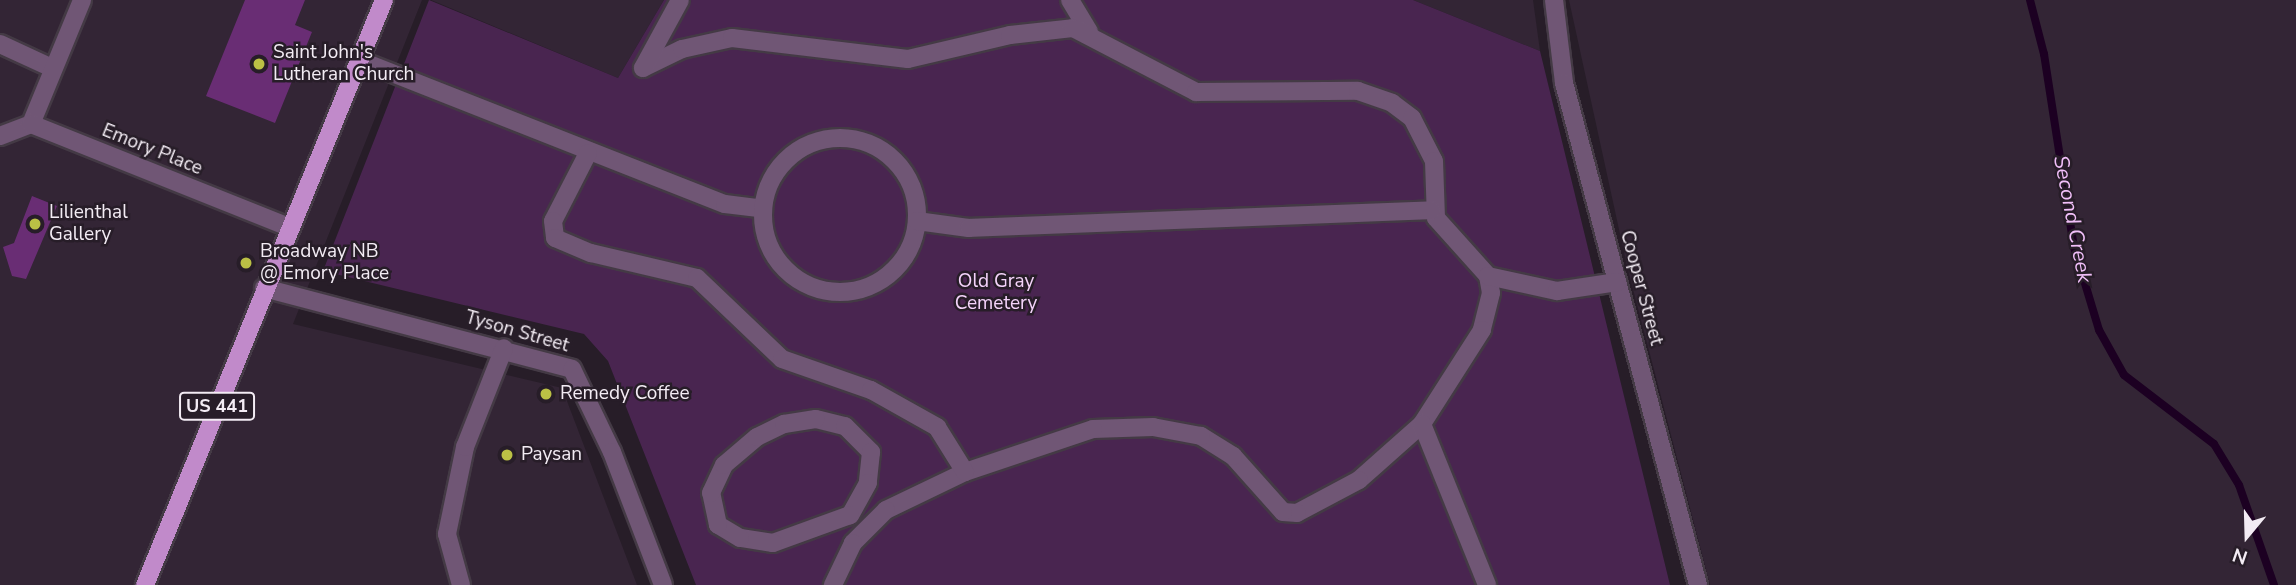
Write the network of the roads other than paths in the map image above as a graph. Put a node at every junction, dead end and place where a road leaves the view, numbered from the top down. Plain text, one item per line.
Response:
1 (82, 0) edge
2 (384, 0) edge
3 (680, 0) edge
4 (1069, 0) edge
5 (1554, 0) edge
6 (1088, 32) junction
7 (0, 44) edge
8 (359, 60) junction
9 (52, 68) junction
10 (30, 124) junction
11 (0, 136) edge
12 (588, 153) junction
13 (763, 209) junction
14 (1433, 210) junction
15 (917, 221) junction
16 (288, 227) junction
17 (1488, 276) junction
18 (1617, 282) junction
19 (264, 288) junction
20 (503, 348) junction
21 (1422, 424) junction
22 (965, 472) junction
23 (850, 515) junction
24 (865, 529) junction
25 (145, 585) edge
26 (461, 585) edge
27 (663, 585) edge
28 (834, 585) edge
29 (1487, 585) edge
30 (1698, 585) edge

1 - 9 street
2 - 8 main road, US 441
3 - 6 street
4 - 6 street
5 - 18 street, Cooper Street
6 - 14 street
7 - 9 street
8 - 12 street
8 - 16 main road, US 441
9 - 10 street
10 - 11 street
10 - 16 street, Emory Place
12 - 13 street
12 - 22 street
13 - 15 street
13 - 15 street
14 - 15 street
14 - 17 street
16 - 19 main road, US 441
17 - 18 street
17 - 21 street
18 - 30 street, Cooper Street
19 - 20 street, Tyson Street
19 - 25 main road, US 441
20 - 26 street
20 - 27 street, Tyson Street
21 - 22 street
21 - 29 street
22 - 24 street
23 - 23 street
23 - 24 street
24 - 28 street

